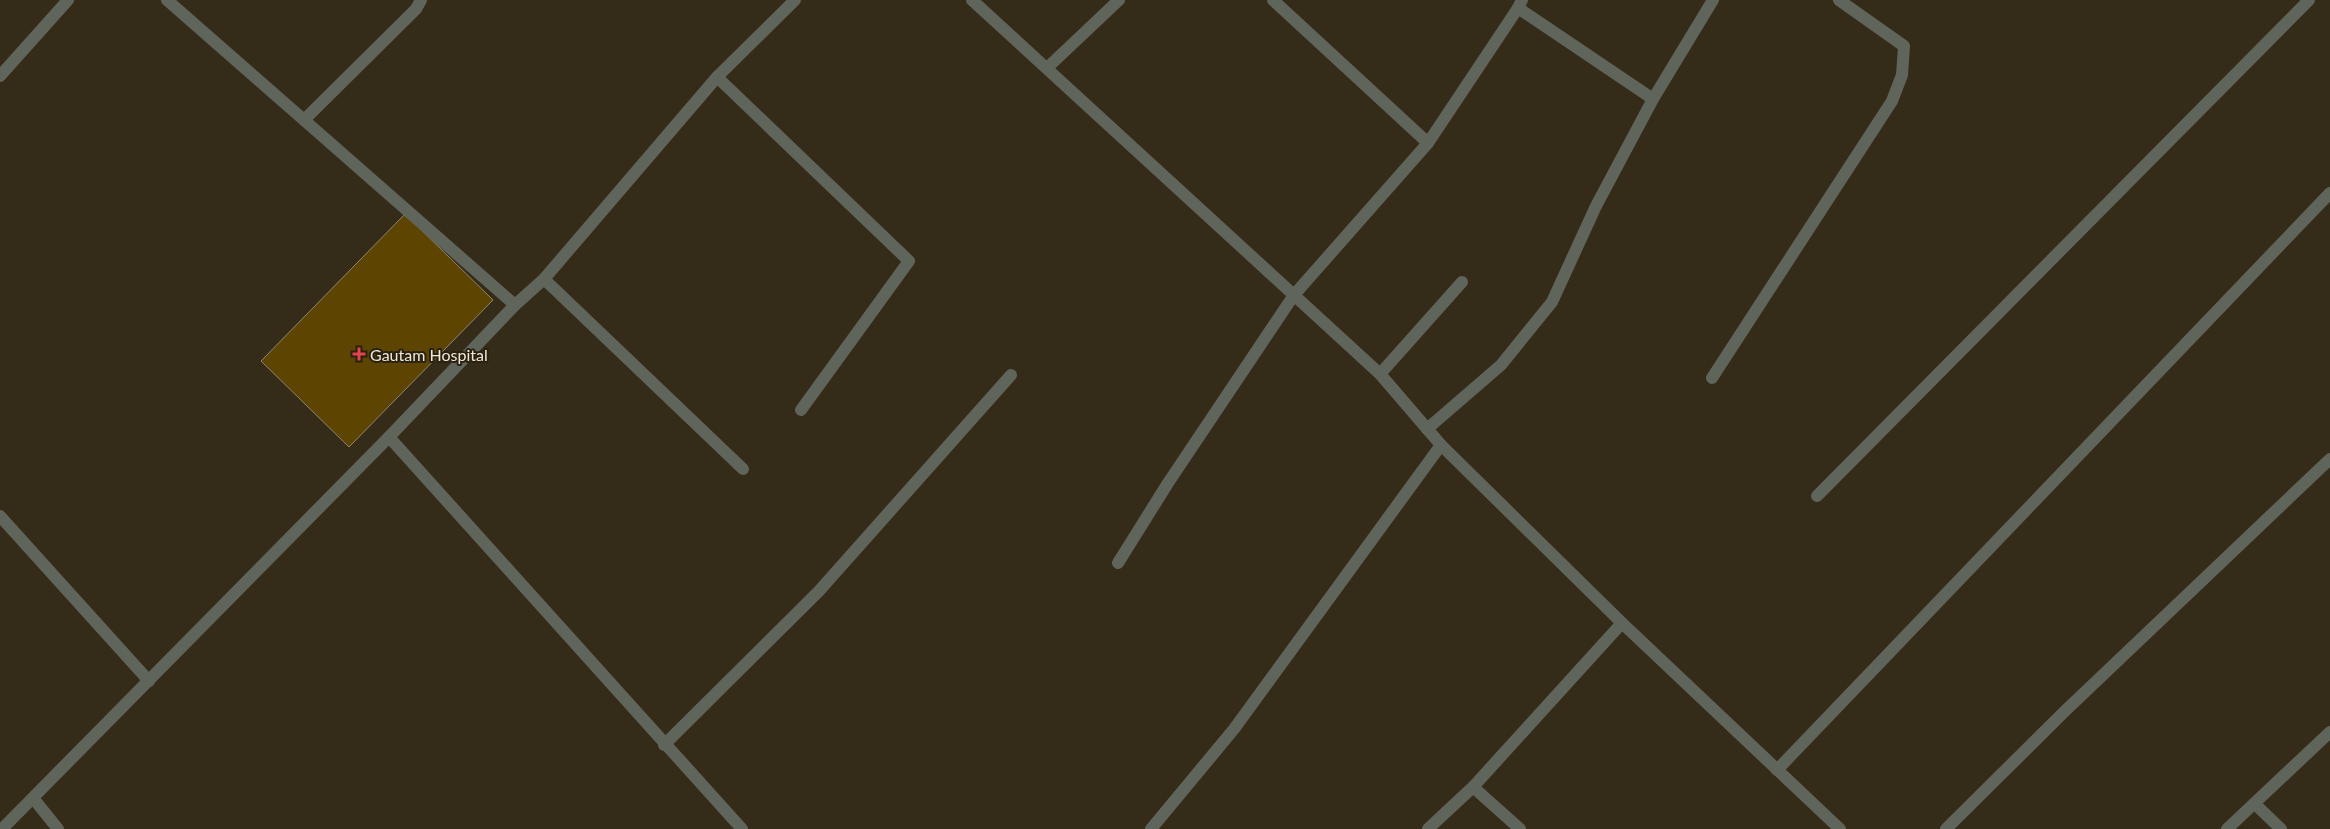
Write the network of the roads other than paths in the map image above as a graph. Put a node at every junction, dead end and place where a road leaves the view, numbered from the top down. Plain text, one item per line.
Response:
1 (68, 0) edge
2 (167, 0) edge
3 (421, 0) edge
4 (795, 0) edge
5 (972, 0) edge
6 (1119, 0) edge
7 (1273, 0) edge
8 (1713, 0) edge
9 (1840, 0) edge
10 (2309, 0) edge
11 (1520, 4) edge
12 (1047, 68) junction
13 (0, 76) edge
14 (717, 77) junction
15 (1653, 99) junction
16 (304, 120) junction
17 (1428, 143) junction
18 (2330, 194) edge
19 (544, 279) junction
20 (1462, 282) dead end
21 (1294, 295) junction
22 (515, 305) junction
23 (1380, 374) junction
24 (1011, 375) dead end
25 (1712, 378) dead end
26 (801, 410) dead end
27 (1428, 429) junction
28 (389, 437) junction
29 (1441, 445) junction
30 (2330, 460) edge
31 (743, 469) dead end
32 (1817, 496) dead end
33 (0, 516) edge
34 (1118, 563) dead end
35 (1622, 623) junction
36 (149, 681) junction
37 (2330, 732) edge
38 (664, 745) junction
39 (1777, 770) junction
40 (1473, 787) junction
41 (33, 798) junction
42 (2255, 804) junction
43 (2, 829) edge
44 (58, 829) edge
45 (742, 829) edge
46 (1151, 829) edge
47 (1428, 829) edge
48 (1520, 829) edge
49 (1840, 829) edge
50 (1946, 829) edge
51 (2227, 829) edge
52 (2281, 829) edge

1 - 13 street
2 - 16 street
3 - 16 street
4 - 14 street
5 - 12 street
6 - 12 street
7 - 17 street
8 - 15 street
9 - 25 street
10 - 32 street
11 - 15 street
11 - 17 street
12 - 21 street
14 - 19 street
14 - 26 street
15 - 27 street
16 - 22 street
17 - 21 street
18 - 39 street
19 - 22 street
19 - 31 street
20 - 23 street
21 - 23 street
21 - 34 street
22 - 28 street
23 - 27 street
24 - 38 street
27 - 29 street
28 - 36 street
28 - 38 street
29 - 35 street
29 - 46 street
30 - 50 street
33 - 36 street
35 - 39 street
35 - 40 street
36 - 41 street
37 - 42 street
38 - 45 street
39 - 49 street
40 - 47 street
40 - 48 street
41 - 43 street
41 - 44 street
42 - 51 street
42 - 52 street

